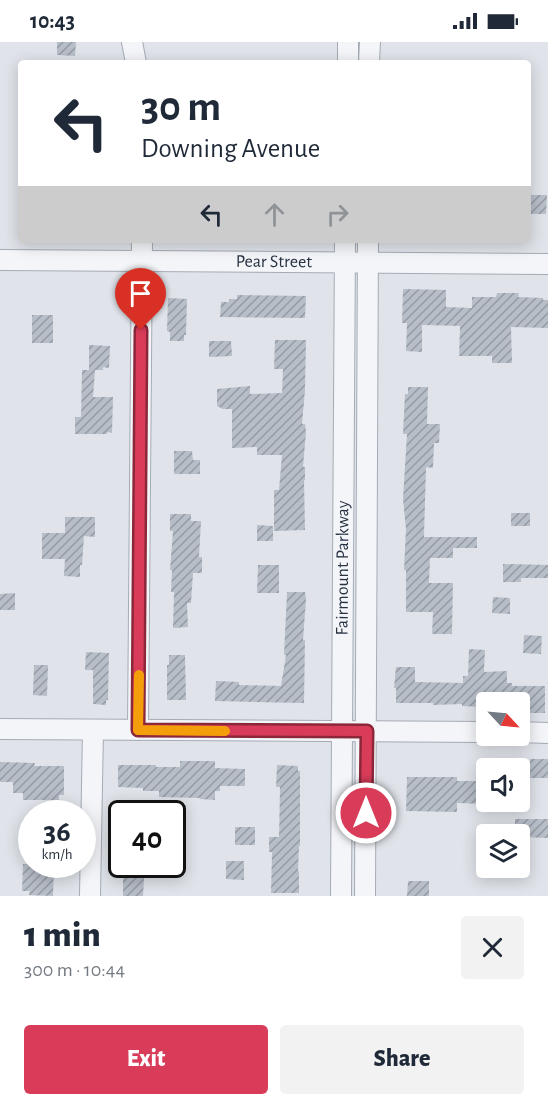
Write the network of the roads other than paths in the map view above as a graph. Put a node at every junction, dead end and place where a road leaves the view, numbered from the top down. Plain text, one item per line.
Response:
1 (132, 42) edge
2 (348, 42) edge
3 (370, 42) edge
4 (135, 60) edge
5 (348, 60) edge
6 (369, 60) edge
7 (142, 243) edge
8 (345, 243) edge
9 (368, 243) edge
10 (0, 260) edge
11 (142, 261) junction
12 (345, 262) junction
13 (368, 262) junction
14 (548, 264) edge
15 (0, 729) edge
16 (93, 730) junction
17 (138, 730) junction
18 (342, 731) junction
19 (367, 731) junction
20 (476, 732) edge
21 (530, 732) edge
22 (548, 733) edge
23 (90, 896) edge
24 (341, 896) edge
25 (365, 896) edge

1 - 4 street
2 - 5 street
3 - 6 street
7 - 11 street
8 - 12 street, Fairmount Parkway
9 - 13 street, Fairmount Parkway
10 - 11 street, Pear Street
11 - 12 street, Pear Street
11 - 17 street
12 - 13 street, Pear Street
12 - 18 street, Fairmount Parkway
13 - 14 street, Pear Street
13 - 19 street, Fairmount Parkway
15 - 16 street
16 - 17 street
16 - 23 street
17 - 18 street
18 - 19 street
18 - 24 street, Fairmount Parkway
19 - 20 street
19 - 25 street, Fairmount Parkway
21 - 22 street

